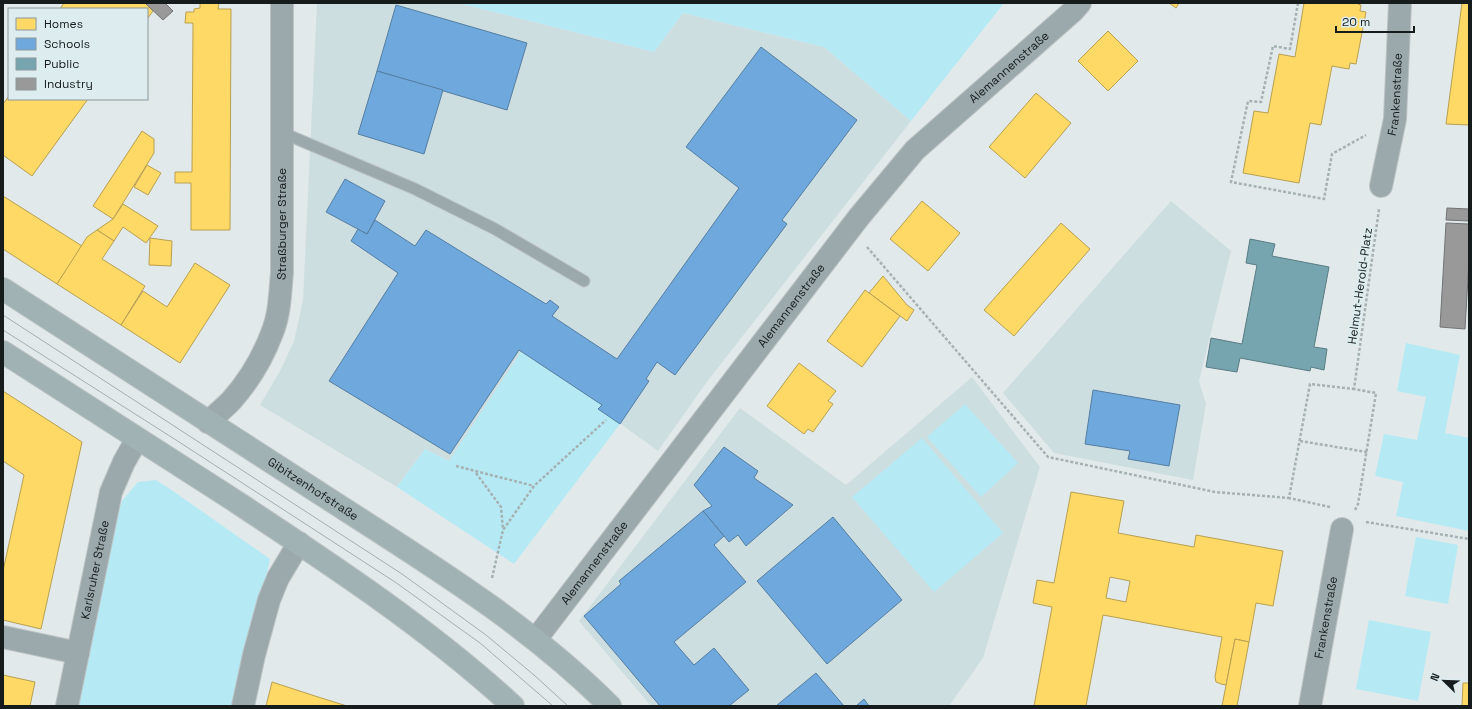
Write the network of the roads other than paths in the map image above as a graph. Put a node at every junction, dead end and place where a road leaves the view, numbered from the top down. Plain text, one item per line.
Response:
1 (282, 3) edge
2 (1080, 3) edge
3 (1400, 3) edge
4 (283, 133) junction
5 (1381, 186) road end
6 (584, 281) dead end
7 (3, 289) edge
8 (3, 352) edge
9 (208, 422) junction
10 (137, 438) junction
11 (1346, 523) road end
12 (299, 543) junction
13 (3, 637) edge
14 (536, 639) junction
15 (78, 653) junction
16 (67, 706) edge
17 (243, 706) edge
18 (513, 706) edge
19 (610, 706) edge
20 (1310, 706) edge

1 - 4 street, Straßburger Straße
2 - 14 street, Alemannenstraße
3 - 5 street, Frankenstraße
4 - 6 lane
4 - 9 street, Straßburger Straße
7 - 9 main road, Gibitzenhofstraße
8 - 10 main road
9 - 14 main road, Gibitzenhofstraße
10 - 12 main road
10 - 15 street, Karlsruher Straße
11 - 20 street, Frankenstraße
12 - 17 street
12 - 18 main road
13 - 15 street
14 - 19 main road, Gibitzenhofstraße
15 - 16 street, Karlsruher Straße

